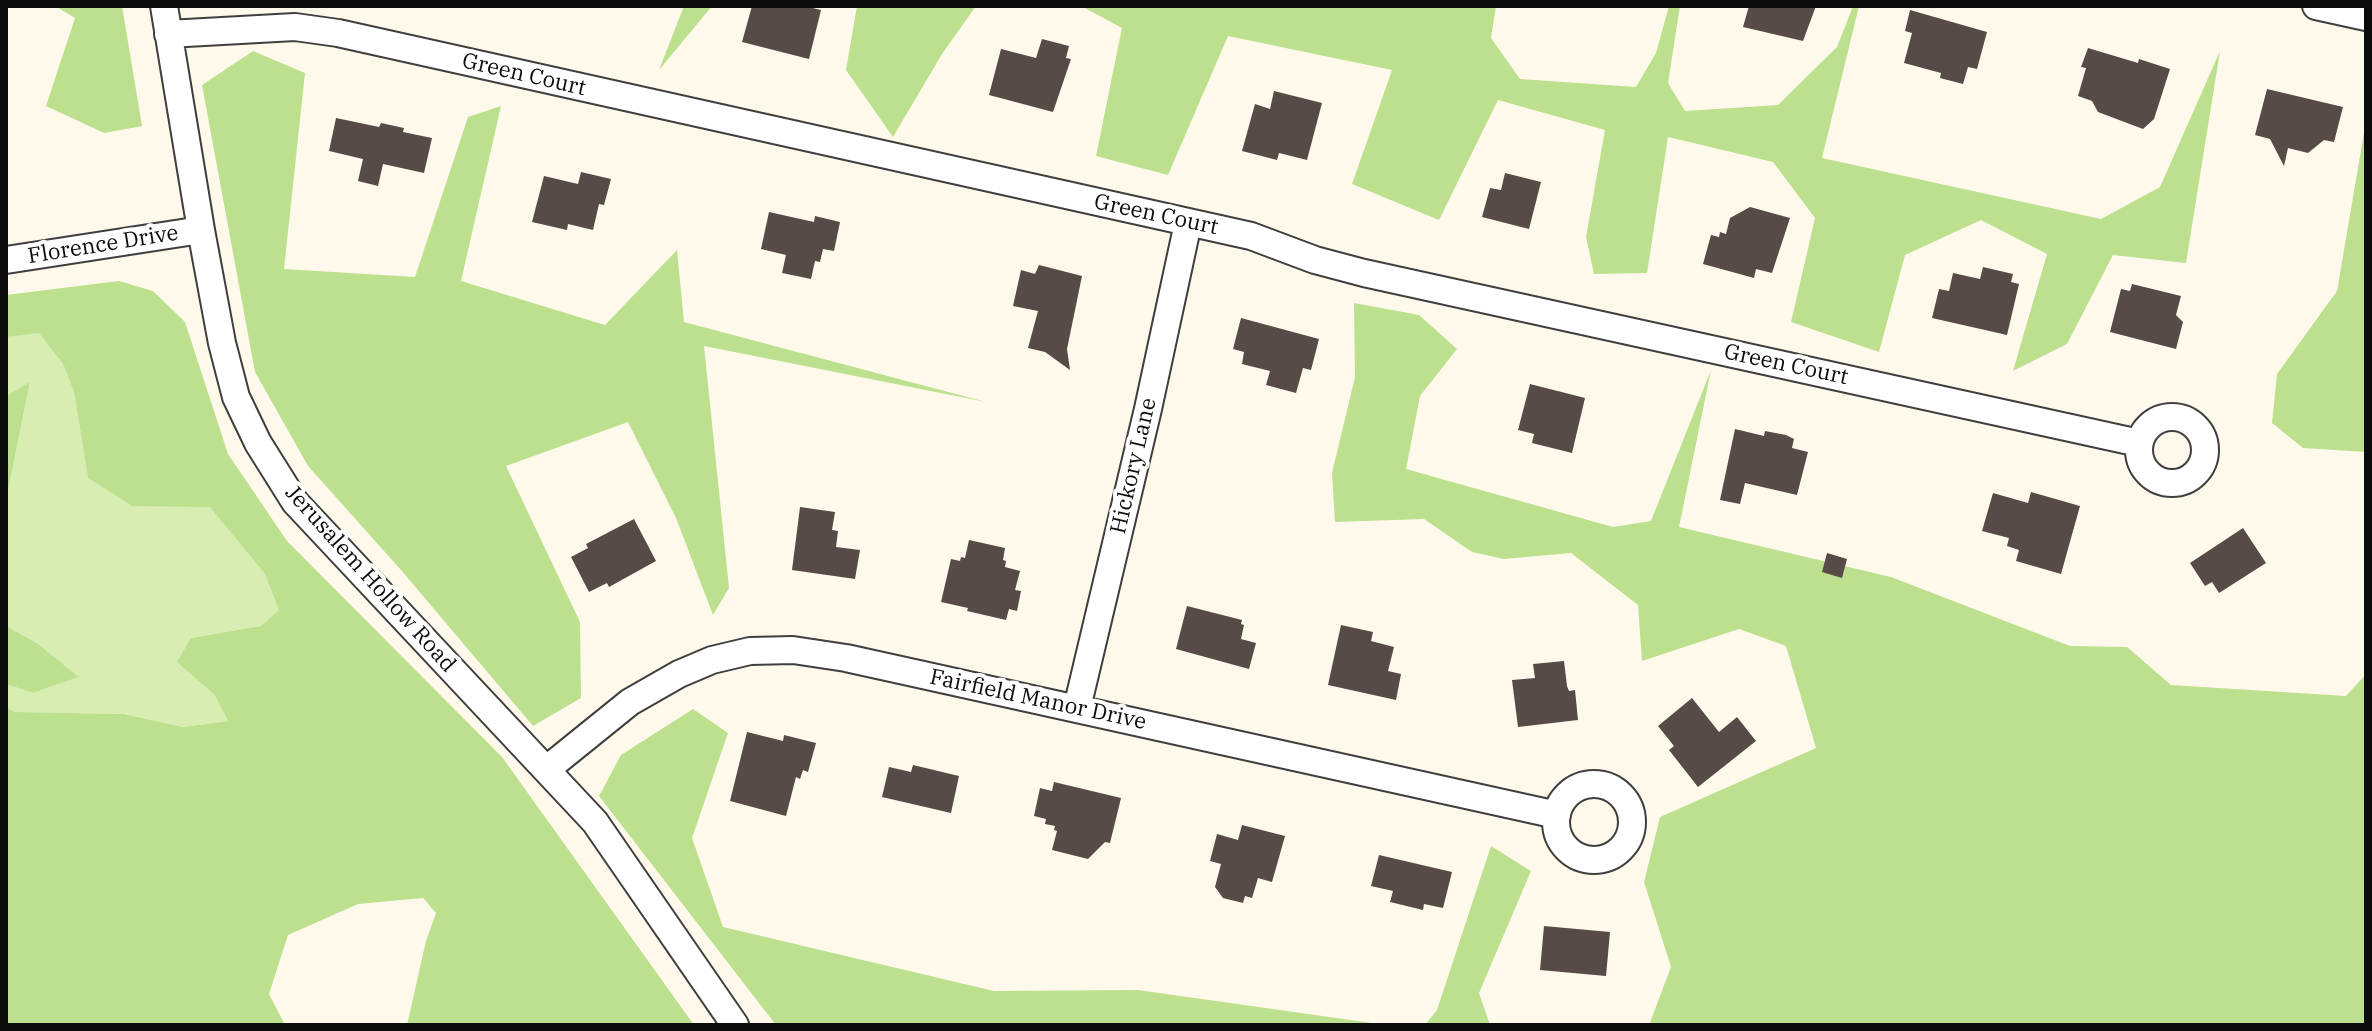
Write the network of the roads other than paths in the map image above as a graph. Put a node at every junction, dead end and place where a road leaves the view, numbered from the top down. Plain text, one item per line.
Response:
1 (164, 6) edge
2 (2316, 6) edge
3 (2366, 17) edge
4 (168, 34) junction
5 (1188, 223) junction
6 (201, 230) junction
7 (6, 260) edge
8 (2139, 443) dead end
9 (1077, 708) junction
10 (547, 769) junction
11 (1557, 815) dead end
12 (735, 1025) edge

1 - 4 street, Jerusalem Hollow Road
2 - 3 street
4 - 5 street, Green Court
4 - 6 street, Jerusalem Hollow Road
5 - 8 street, Green Court
5 - 9 street, Hickory Lane
6 - 7 street, Florence Drive
6 - 10 street, Jerusalem Hollow Road
9 - 10 street, Fairfield Manor Drive
9 - 11 street, Fairfield Manor Drive
10 - 12 street, Jerusalem Hollow Road

